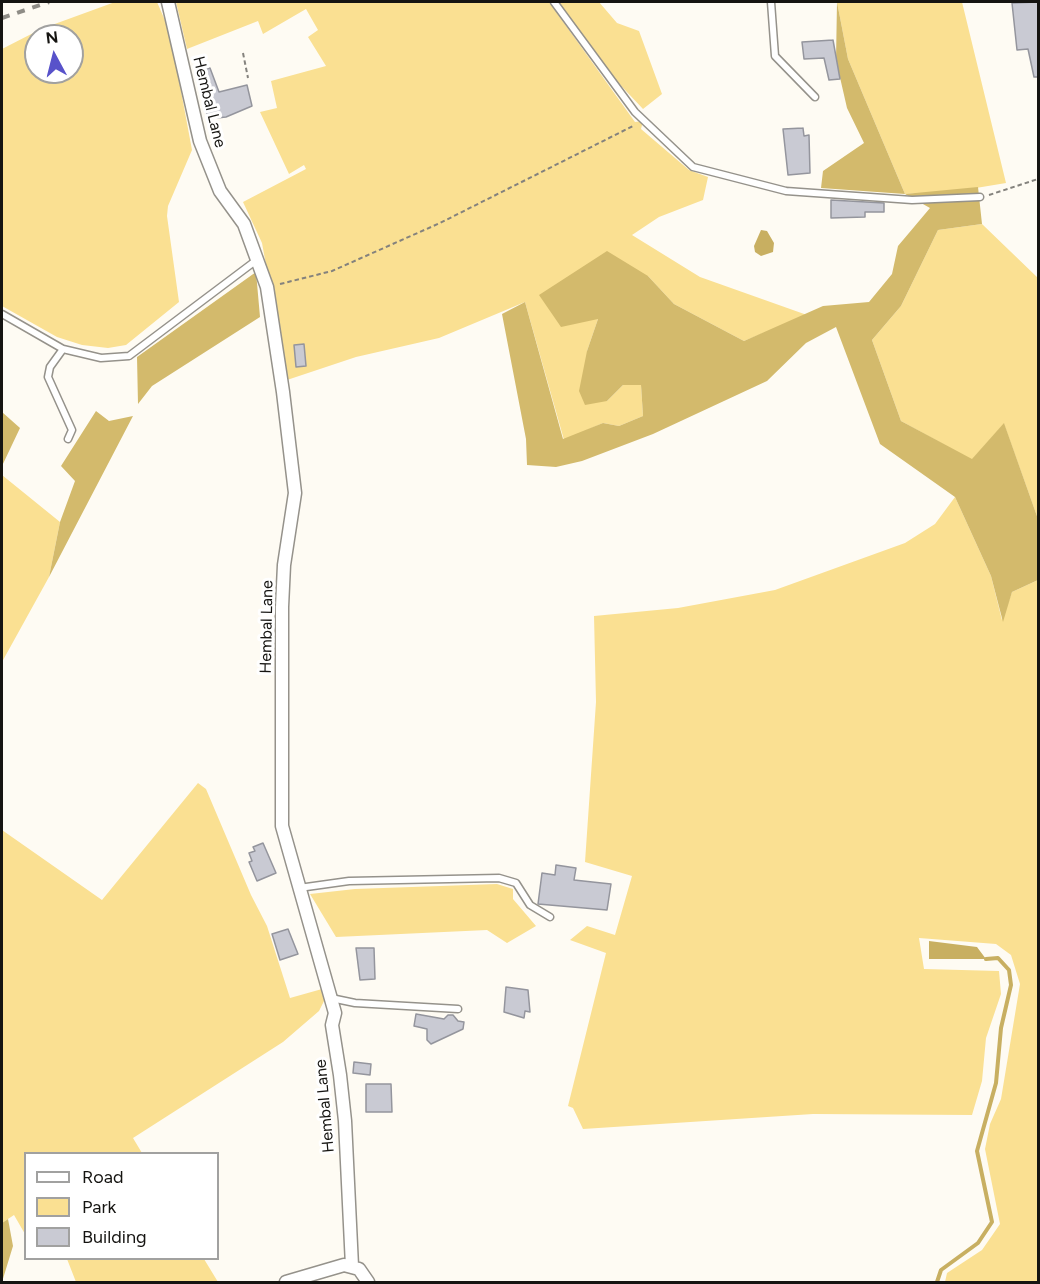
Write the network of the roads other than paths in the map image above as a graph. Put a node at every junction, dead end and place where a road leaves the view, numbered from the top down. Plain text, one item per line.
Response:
1 (168, 2) edge
2 (554, 2) edge
3 (771, 2) edge
4 (815, 97) dead end
5 (980, 197) road end
6 (258, 259) junction
7 (2, 314) edge
8 (63, 349) junction
9 (68, 439) dead end
10 (299, 888) junction
11 (550, 917) dead end
12 (331, 998) junction
13 (458, 1009) dead end
14 (352, 1266) junction
15 (286, 1282) edge
16 (368, 1282) edge

1 - 6 street, Hembal Lane
2 - 5 lane
3 - 4 lane
6 - 8 lane
6 - 10 street, Hembal Lane
7 - 8 lane
8 - 9 lane
10 - 11 lane
10 - 12 street, Hembal Lane
12 - 13 lane
12 - 14 street, Hembal Lane
14 - 15 street
14 - 16 street

